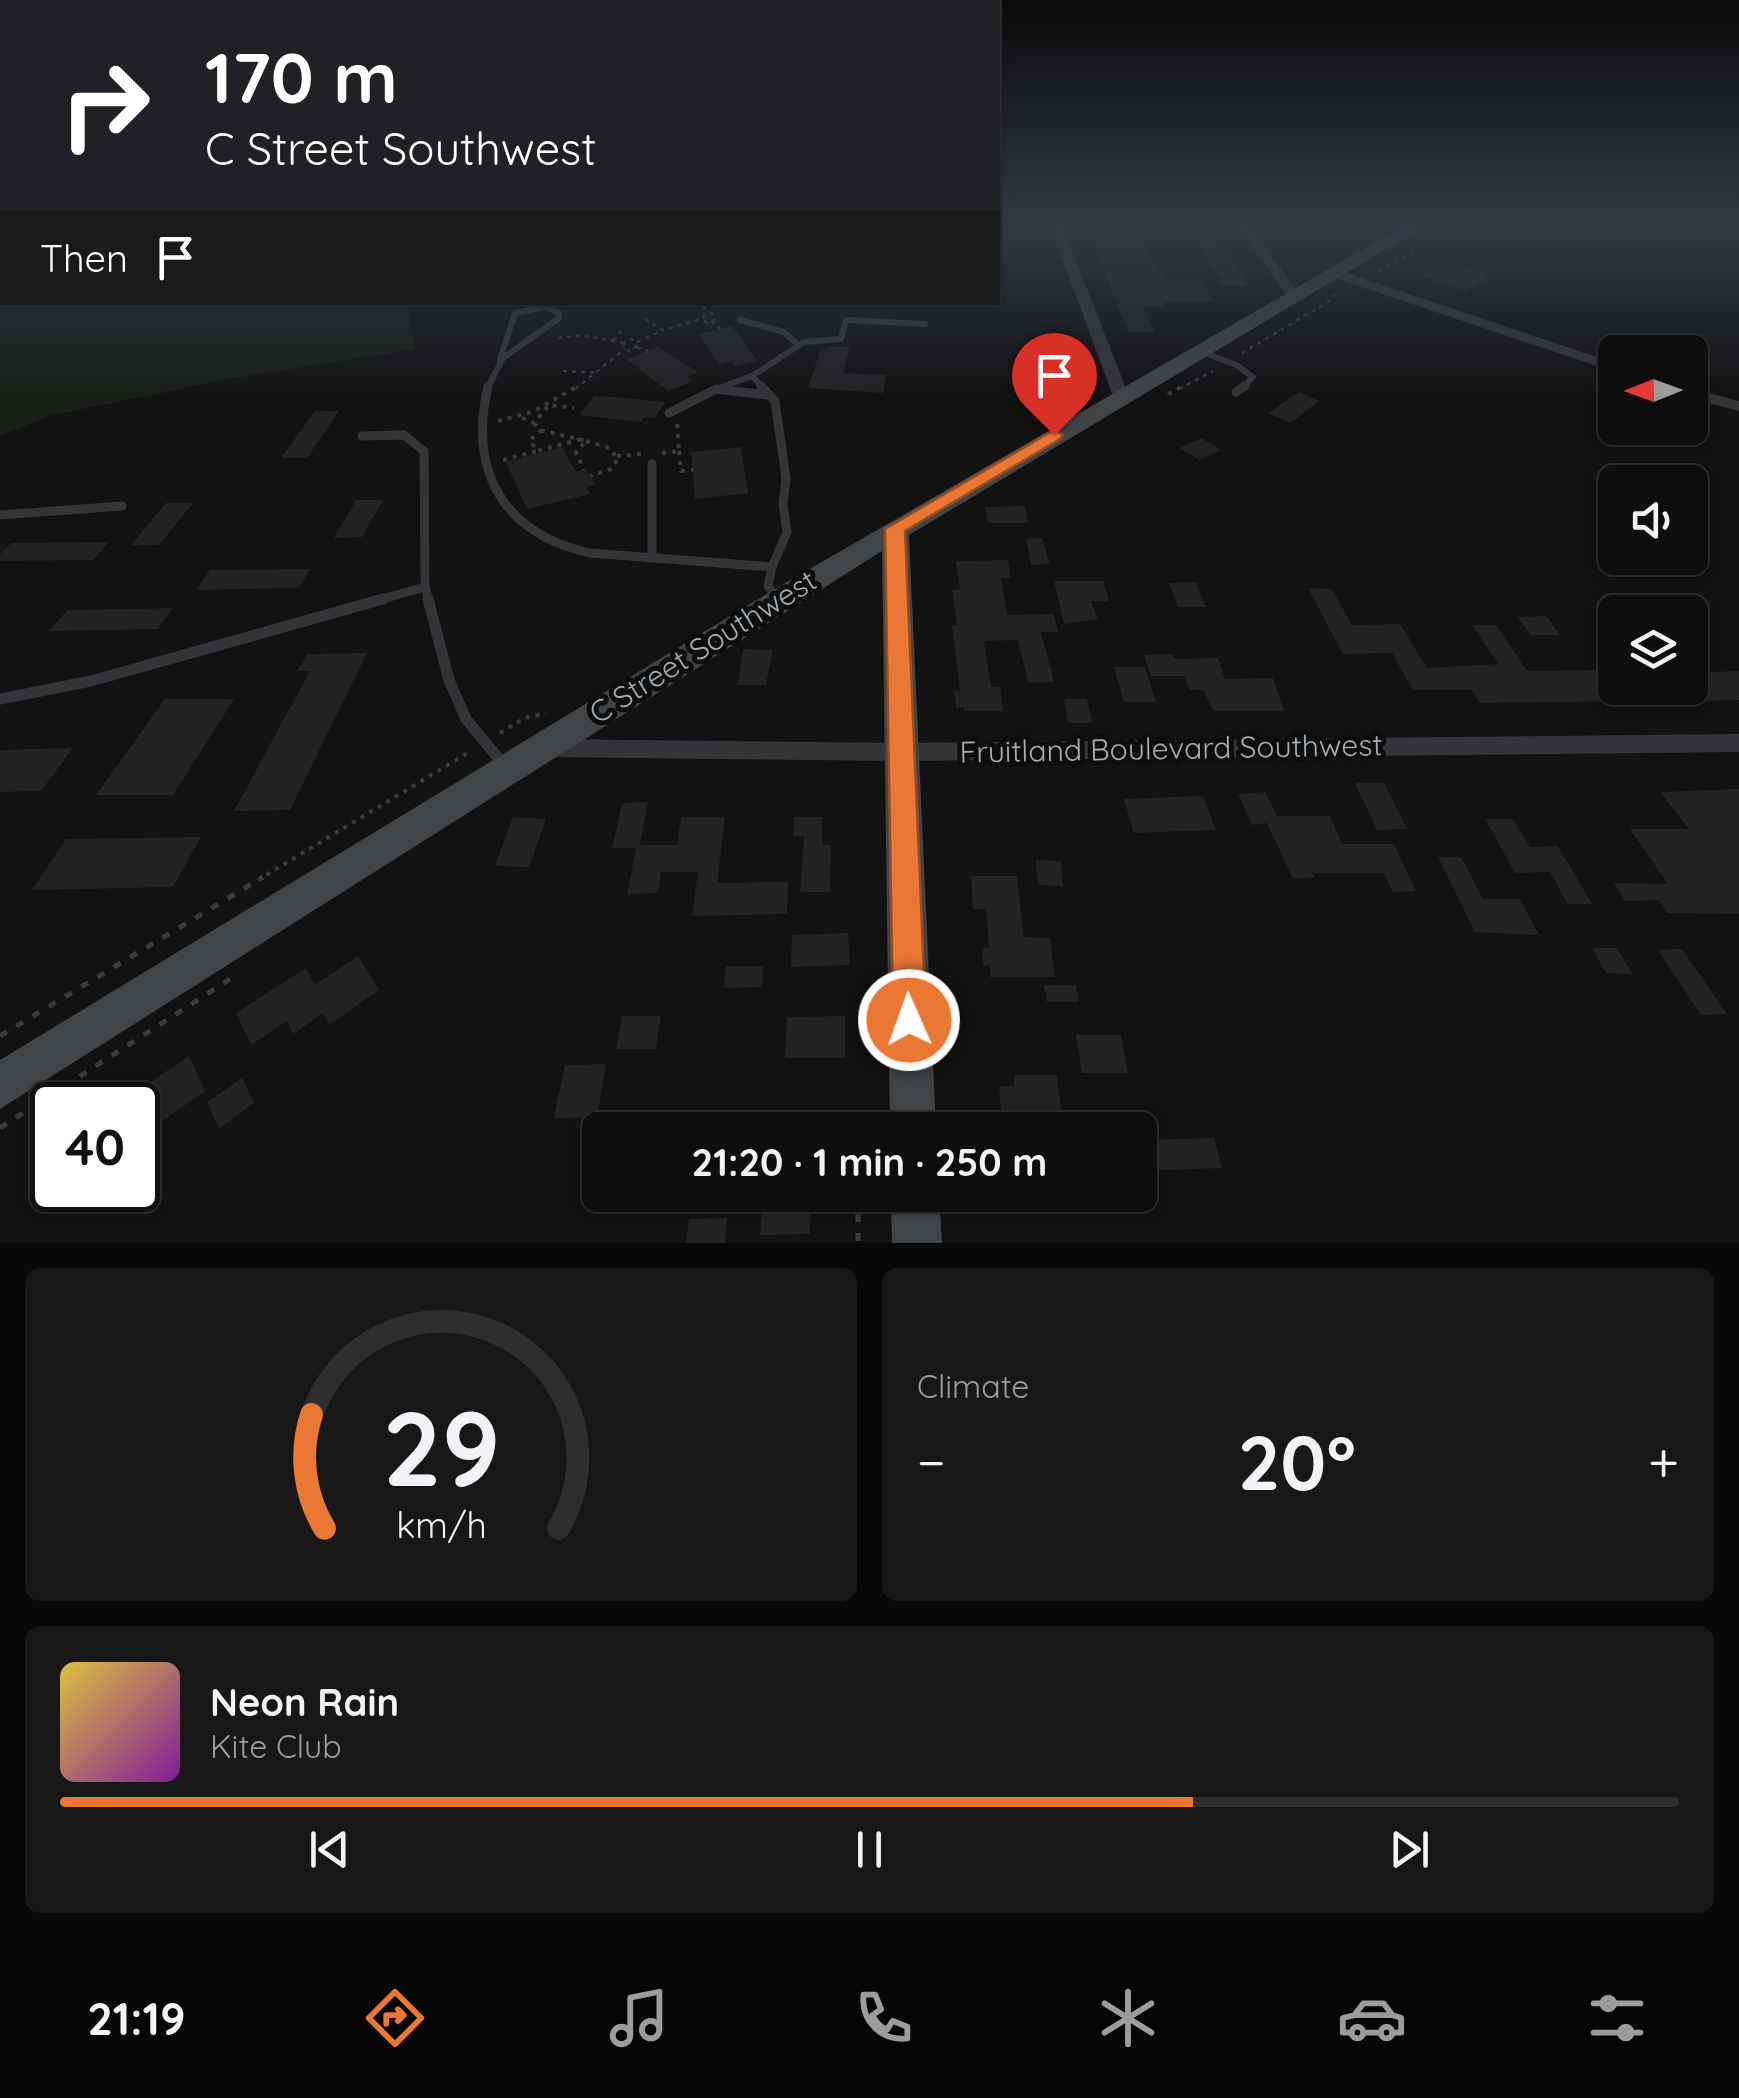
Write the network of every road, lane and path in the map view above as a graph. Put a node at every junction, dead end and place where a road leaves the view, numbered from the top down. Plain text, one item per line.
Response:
1 (1078, 283) edge
2 (1285, 283) edge
3 (1318, 283) edge
4 (1361, 283) edge
5 (1294, 296) junction
6 (699, 305) edge
7 (719, 305) edge
8 (702, 309) junction
9 (706, 314) junction
10 (645, 319) dead end
11 (701, 319) junction
12 (740, 320) dead end
13 (711, 321) junction
14 (925, 324) dead end
15 (720, 329) dead end
16 (622, 330) dead end
17 (663, 330) junction
18 (613, 340) junction
19 (637, 345) junction
20 (624, 346) junction
21 (799, 346) junction
22 (648, 351) dead end
23 (1199, 351) junction
24 (504, 357) junction
25 (1598, 362) edge
26 (563, 371) dead end
27 (597, 373) junction
28 (752, 376) junction
29 (555, 388) dead end
30 (716, 388) junction
31 (1236, 392) dead end
32 (768, 395) junction
33 (561, 396) junction
34 (1121, 396) junction
35 (1708, 398) edge
36 (549, 405) junction
37 (1739, 406) edge
38 (574, 408) dead end
39 (670, 414) joint
40 (522, 418) junction
41 (484, 422) junction
42 (534, 423) junction
43 (542, 430) junction
44 (362, 436) dead end
45 (584, 440) junction
46 (537, 451) junction
47 (679, 451) junction
48 (617, 456) junction
49 (652, 464) dead end
50 (487, 465) junction
51 (584, 470) dead end
52 (693, 470) dead end
53 (590, 476) dead end
54 (122, 506) dead end
55 (0, 514) edge
56 (895, 529) junction
57 (652, 558) junction
58 (772, 567) junction
59 (425, 587) junction
60 (778, 600) junction
61 (0, 699) edge
62 (534, 733) junction
63 (1739, 743) edge
64 (901, 752) junction
65 (496, 756) junction
66 (246, 969) dead end
67 (0, 1036) edge
68 (0, 1086) edge
69 (912, 1112) edge
70 (0, 1128) edge
71 (858, 1212) edge
72 (916, 1212) edge
73 (858, 1243) edge
74 (917, 1243) edge

1 - 34 street
2 - 5 street
3 - 5 main road, C Street Southwest
4 - 25 street
5 - 23 main road, C Street Southwest
6 - 8 path
7 - 8 path
8 - 9 path
9 - 11 path
9 - 13 path
10 - 17 path
11 - 13 path
11 - 17 path
12 - 21 lane
13 - 15 path
14 - 21 lane
16 - 18 path
17 - 19 path
18 - 20 path
18 - 24 path
19 - 20 path
19 - 22 path
20 - 27 path
21 - 28 lane
23 - 31 lane
23 - 34 main road, C Street Southwest
24 - 24 lane
24 - 41 lane
26 - 27 path
27 - 33 path
28 - 30 lane
28 - 32 lane
29 - 33 path
30 - 32 lane
30 - 39 lane
32 - 58 lane
33 - 36 path
34 - 56 main road, C Street Southwest
35 - 37 street
36 - 38 path
36 - 40 path
36 - 42 path
39 - 47 path
40 - 41 path
40 - 42 path
41 - 50 lane
42 - 43 path
43 - 45 path
43 - 46 path
44 - 59 lane
45 - 46 path
45 - 48 path
45 - 51 path
46 - 50 path
47 - 48 path
47 - 52 path
48 - 53 path
49 - 57 lane
50 - 57 lane
54 - 55 lane
56 - 60 main road, C Street Southwest
56 - 64 main road
57 - 58 lane
58 - 60 lane
59 - 61 lane
59 - 65 lane
60 - 62 main road, C Street Southwest
62 - 64 street, Fruitland Boulevard Southwest
62 - 65 main road, C Street Southwest
62 - 65 path
63 - 64 street, Fruitland Boulevard Southwest
64 - 69 main road
65 - 67 path
65 - 68 main road, C Street Southwest
66 - 70 path
71 - 73 path
72 - 74 main road

